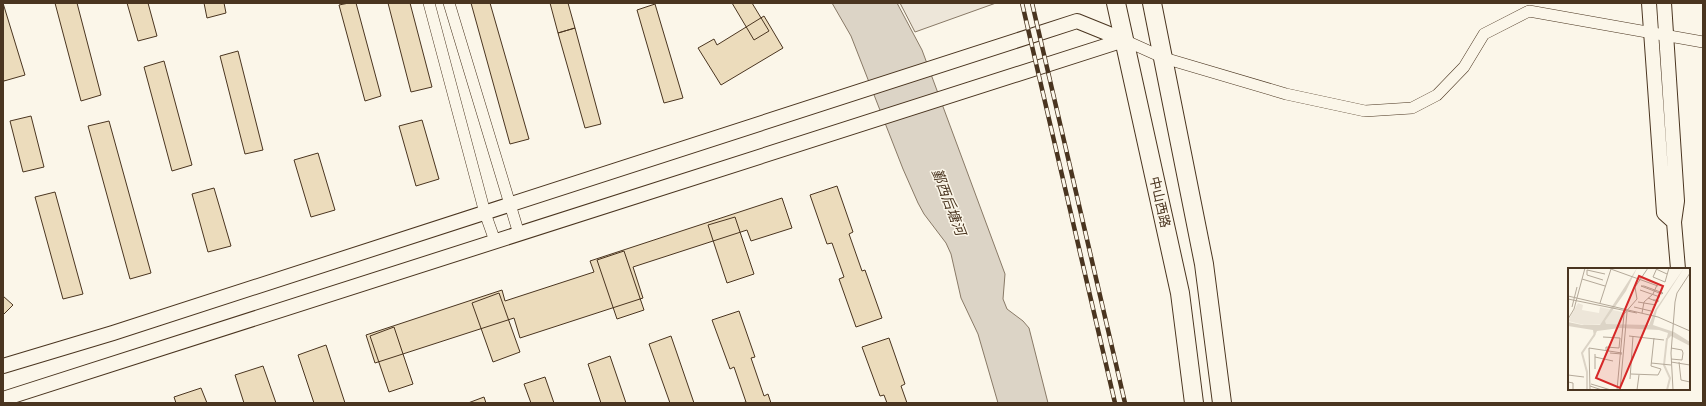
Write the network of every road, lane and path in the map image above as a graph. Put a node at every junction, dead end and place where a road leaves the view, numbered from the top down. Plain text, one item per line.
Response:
1 (429, 3) edge
2 (450, 3) edge
3 (1116, 3) edge
4 (1152, 3) edge
5 (1649, 3) edge
6 (1664, 3) edge
7 (1651, 32) junction
8 (1666, 35) junction
9 (1124, 40) junction
10 (1703, 42) edge
11 (1164, 58) junction
12 (509, 205) junction
13 (485, 213) junction
14 (1674, 222) junction
15 (519, 234) junction
16 (495, 241) junction
17 (1678, 268) edge
18 (3, 366) edge
19 (3, 399) edge
20 (1194, 403) edge
21 (1222, 403) edge

1 - 13 street
2 - 12 street
3 - 9 main road, 中山西路
4 - 11 main road
5 - 7 street
6 - 8 street
7 - 8 street
7 - 11 street
7 - 14 street
8 - 10 street
8 - 14 street
9 - 11 street
9 - 12 street
9 - 15 street
9 - 20 main road, 中山西路
11 - 21 main road
12 - 13 street
12 - 15 street
13 - 16 street
13 - 18 street
14 - 17 street
15 - 16 street
16 - 19 street

